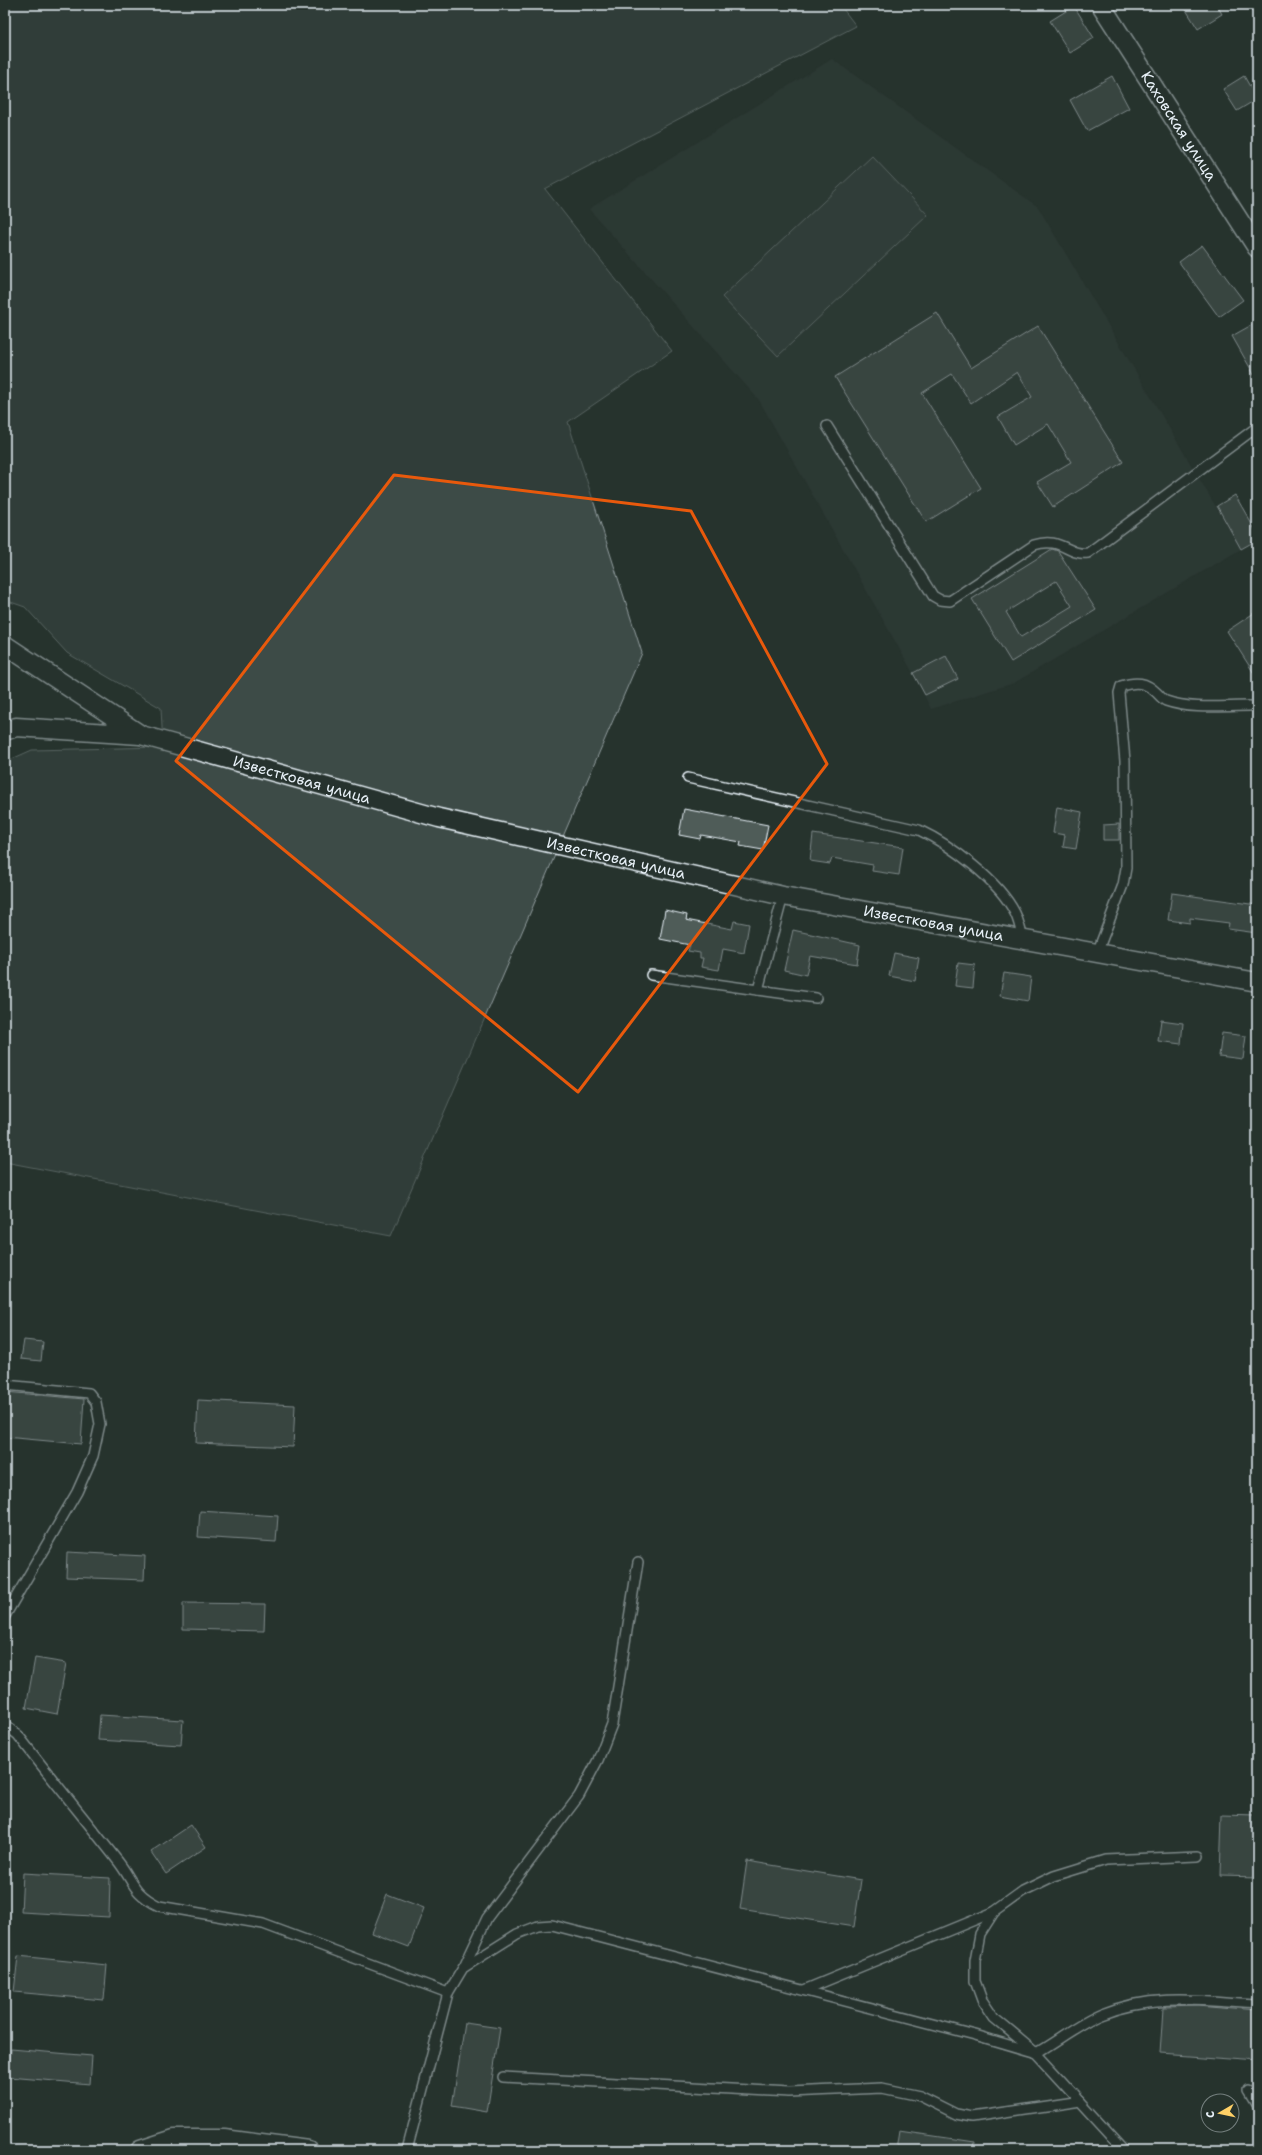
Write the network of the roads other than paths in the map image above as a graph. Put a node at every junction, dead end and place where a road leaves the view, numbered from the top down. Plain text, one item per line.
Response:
1 (1101, 5) edge
2 (1257, 248) edge
3 (827, 426) dead end
4 (1257, 427) edge
5 (5, 645) edge
6 (1250, 706) dead end
7 (5, 731) edge
8 (141, 735) junction
9 (688, 778) dead end
10 (783, 896) junction
11 (1023, 940) junction
12 (1098, 953) junction
13 (651, 975) dead end
14 (1257, 982) edge
15 (758, 990) junction
16 (816, 998) dead end
17 (5, 1385) edge
18 (638, 1562) dead end
19 (5, 1616) edge
20 (5, 1725) edge
21 (1196, 1856) dead end
22 (994, 1912) junction
23 (463, 1968) junction
24 (804, 1990) junction
25 (448, 1993) junction
26 (1257, 2004) edge
27 (1036, 2054) junction
28 (503, 2077) dead end
29 (1248, 2089) dead end
30 (1080, 2101) junction
31 (1257, 2104) edge
32 (175, 2145) edge
33 (140, 2150) edge
34 (308, 2150) edge
35 (407, 2150) edge
36 (1125, 2150) edge

1 - 2 street, Каховская улица
3 - 4 lane
5 - 8 street, Известковая улица
6 - 12 lane
7 - 8 street
8 - 10 street, Известковая улица
9 - 11 lane
10 - 11 street, Известковая улица
10 - 15 lane
11 - 12 street, Известковая улица
12 - 14 street, Известковая улица
13 - 15 lane
15 - 16 lane
17 - 19 lane
18 - 23 lane
20 - 25 lane
21 - 22 lane
22 - 24 lane
22 - 27 lane
23 - 24 lane
23 - 25 lane
24 - 27 lane
25 - 35 lane
26 - 27 lane
27 - 30 lane
28 - 30 lane
29 - 31 lane
30 - 36 lane
32 - 33 street
32 - 34 street

